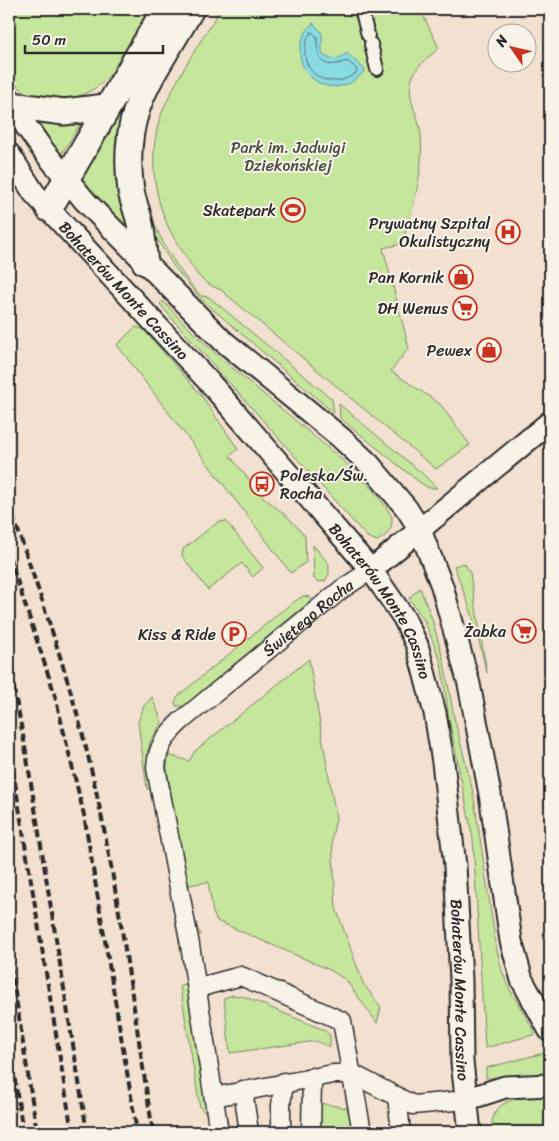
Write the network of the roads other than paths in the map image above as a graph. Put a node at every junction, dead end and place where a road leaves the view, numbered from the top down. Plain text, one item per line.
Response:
1 (165, 9) edge
2 (192, 9) edge
3 (361, 9) edge
4 (377, 69) dead end
5 (10, 103) edge
6 (106, 107) junction
7 (9, 154) edge
8 (65, 179) junction
9 (49, 209) junction
10 (145, 262) junction
11 (550, 422) edge
12 (420, 530) junction
13 (371, 570) junction
14 (197, 988) junction
15 (550, 1032) edge
16 (352, 1074) junction
17 (312, 1077) junction
18 (284, 1082) junction
19 (550, 1085) edge
20 (243, 1090) junction
21 (397, 1096) junction
22 (214, 1097) junction
23 (465, 1100) junction
24 (219, 1132) edge
25 (250, 1132) edge
26 (281, 1132) edge
27 (311, 1132) edge
28 (362, 1132) edge
29 (401, 1132) edge
30 (470, 1132) edge

1 - 6 main road
2 - 10 main road
3 - 4 street
5 - 6 main road
5 - 8 street, Bohaterów Monte Cassino
6 - 8 main road
7 - 9 street, Bohaterów Monte Cassino
8 - 9 main road
8 - 10 street, Bohaterów Monte Cassino
9 - 13 street, Bohaterów Monte Cassino
10 - 12 street, Bohaterów Monte Cassino
11 - 12 street, Świętego Rocha
12 - 13 street, Świętego Rocha
12 - 15 street, Bohaterów Monte Cassino
13 - 14 street, Świętego Rocha
13 - 23 street, Bohaterów Monte Cassino
14 - 16 street
14 - 22 street, Świętego Rocha
16 - 17 street
16 - 21 street
16 - 28 street
17 - 18 street
17 - 27 street
18 - 20 street
18 - 26 street
19 - 23 street
20 - 22 street
20 - 25 street
21 - 23 street
21 - 29 street
22 - 24 street, Świętego Rocha
23 - 30 street, Bohaterów Monte Cassino

